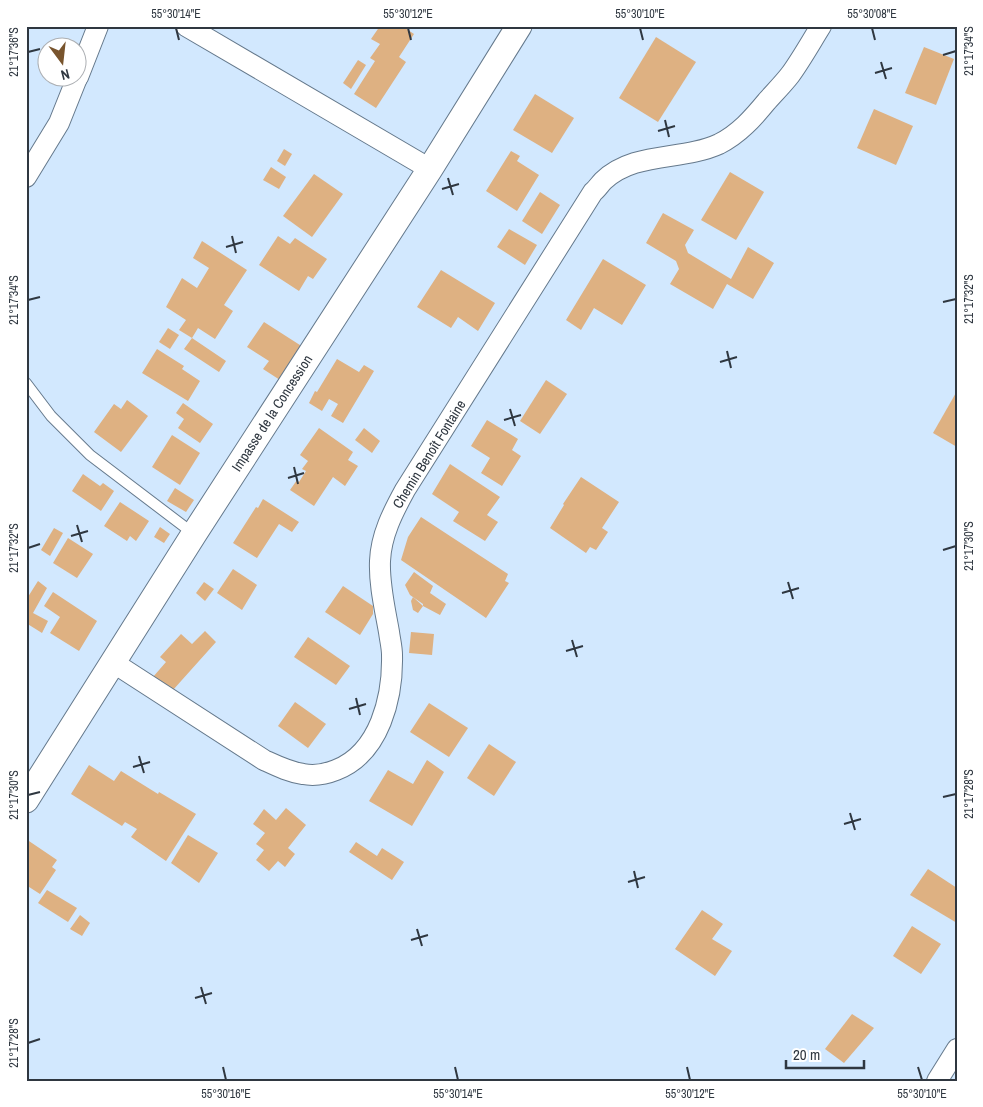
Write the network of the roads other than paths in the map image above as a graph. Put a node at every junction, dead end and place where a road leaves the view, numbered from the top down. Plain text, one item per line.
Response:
1 (98, 26) edge
2 (186, 26) edge
3 (519, 26) edge
4 (821, 26) edge
5 (88, 50) edge
6 (73, 88) edge
7 (430, 169) junction
8 (26, 177) edge
9 (26, 383) edge
10 (194, 534) junction
11 (114, 663) junction
12 (26, 800) edge
13 (957, 1049) edge
14 (937, 1081) edge

1 - 5 street
2 - 7 street
3 - 7 street, Impasse de la Concession
4 - 11 street, Chemin Benoît Fontaine
6 - 8 street
7 - 10 street, Impasse de la Concession
9 - 10 lane
10 - 11 street, Impasse de la Concession
11 - 12 street, Impasse de la Concession
13 - 14 street

